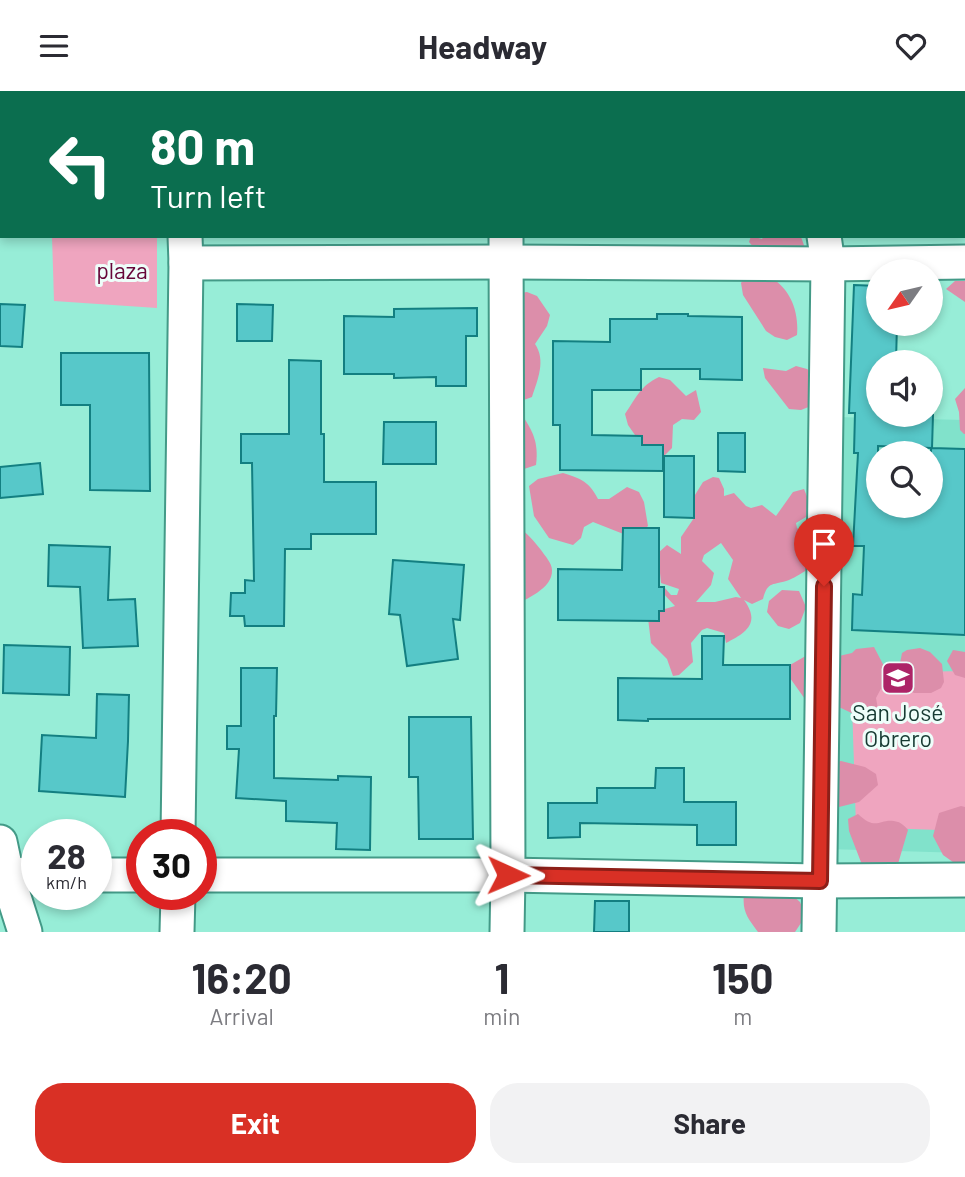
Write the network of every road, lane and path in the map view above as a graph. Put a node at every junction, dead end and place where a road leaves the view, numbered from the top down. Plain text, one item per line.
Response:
1 (507, 249) edge
2 (186, 250) edge
3 (826, 250) edge
4 (965, 262) edge
5 (178, 819) edge
6 (0, 842) edge
7 (15, 875) edge
8 (217, 875) edge
9 (508, 875) junction
10 (965, 880) edge
11 (820, 881) junction
12 (178, 910) edge
13 (25, 932) edge
14 (177, 932) edge
15 (507, 932) edge
16 (819, 932) edge

1 - 2 street
1 - 3 street
1 - 9 street
2 - 5 street
3 - 4 street
3 - 11 street
6 - 7 street
7 - 13 street
8 - 9 street
9 - 11 street
9 - 15 street
10 - 11 street
11 - 16 street
12 - 14 street

